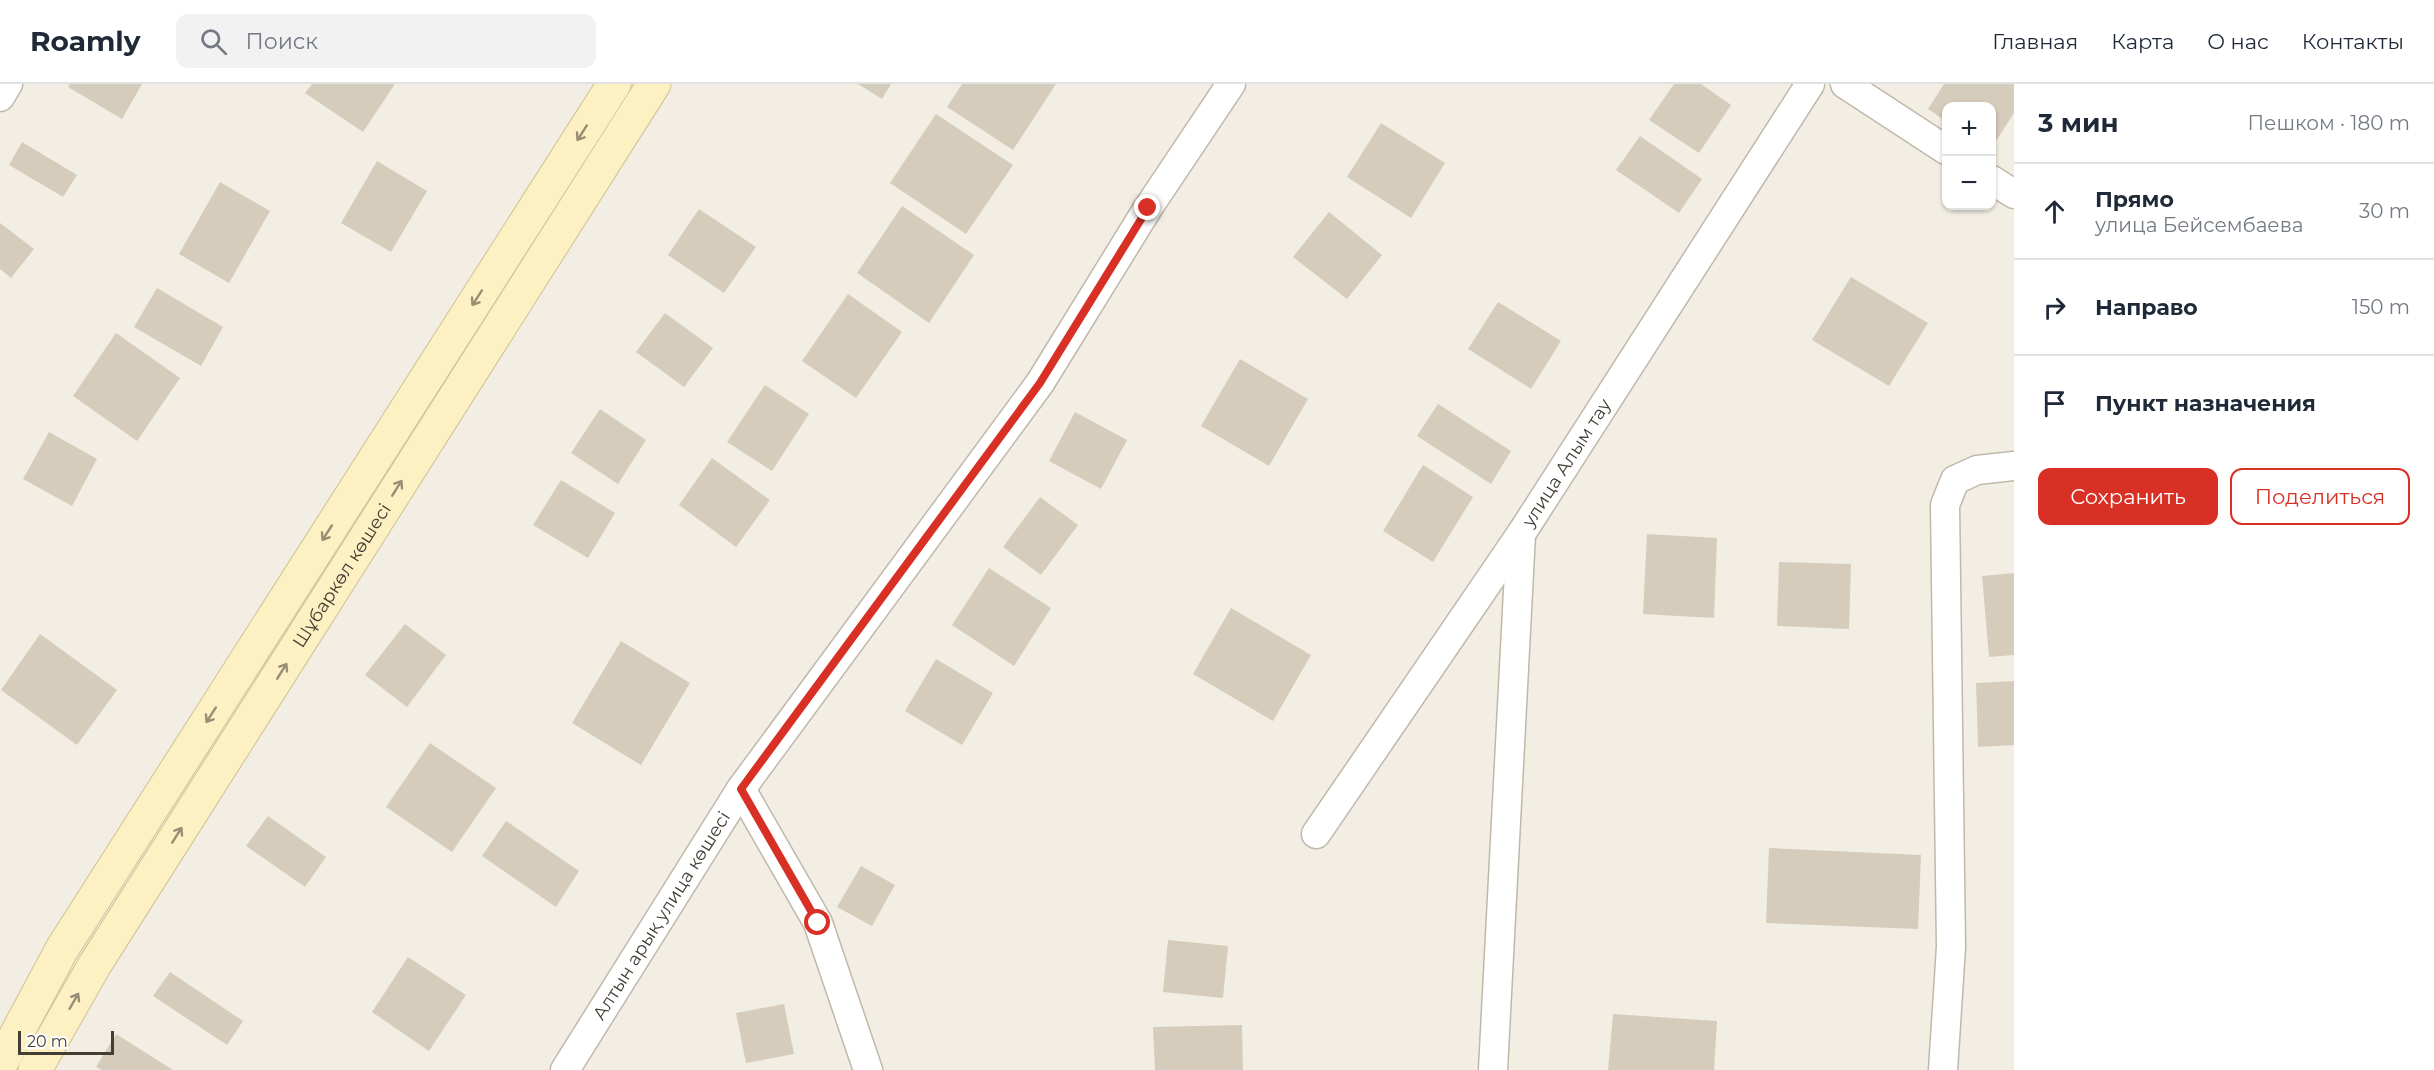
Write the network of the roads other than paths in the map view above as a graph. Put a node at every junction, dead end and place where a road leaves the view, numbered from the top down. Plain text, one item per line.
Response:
1 (8, 84) edge
2 (614, 84) edge
3 (654, 84) edge
4 (1231, 84) edge
5 (1810, 84) edge
6 (1845, 84) edge
7 (0, 97) edge
8 (1942, 147) edge
9 (1996, 183) edge
10 (2014, 195) edge
11 (2014, 466) edge
12 (1521, 534) junction
13 (741, 789) junction
14 (1316, 834) dead end
15 (0, 1065) edge
16 (35, 1070) edge
17 (566, 1070) edge
18 (868, 1070) edge
19 (1493, 1070) edge
20 (1943, 1070) edge

1 - 7 street
2 -> 15 street, Шұбаркөл көшесі
16 -> 3 street, Шұбаркөл көшесі
4 - 13 street, Алтын арық улица көшесі
5 - 12 street, улица Алым тау
6 - 8 street
9 - 10 street
11 - 20 street
12 - 14 street, улица Алым тау
12 - 19 street
13 - 17 street, Алтын арық улица көшесі
13 - 18 street

